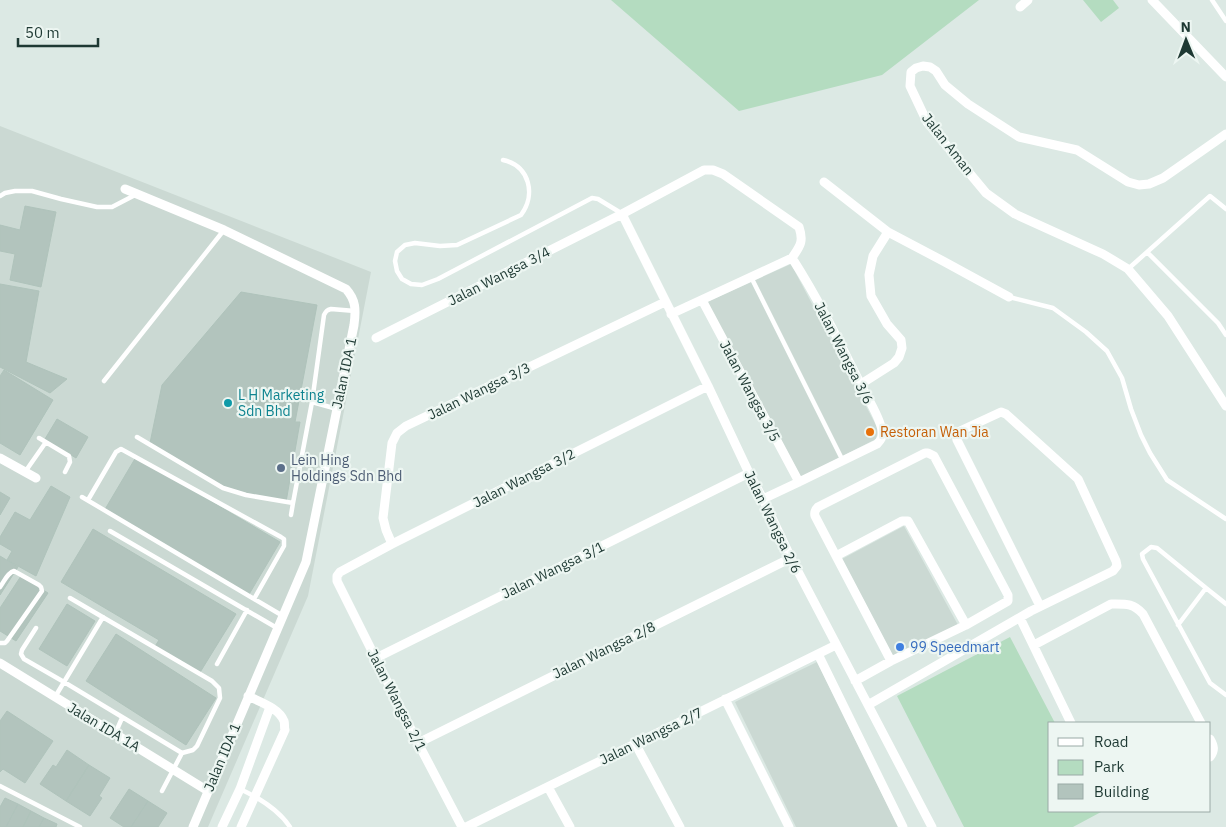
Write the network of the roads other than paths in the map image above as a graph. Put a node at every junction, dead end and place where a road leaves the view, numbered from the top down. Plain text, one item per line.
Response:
1 (1028, 0) edge
2 (1152, 0) edge
3 (1212, 0) edge
4 (1020, 7) dead end
5 (1226, 22) edge
6 (1226, 77) edge
7 (1226, 134) edge
8 (503, 160) dead end
9 (824, 182) dead end
10 (125, 189) dead end
11 (137, 194) junction
12 (0, 196) edge
13 (1226, 209) edge
14 (622, 214) junction
15 (224, 230) junction
16 (888, 232) junction
17 (1147, 252) junction
18 (792, 258) junction
19 (1128, 269) junction
20 (751, 277) junction
21 (1009, 297) joint
22 (702, 300) junction
23 (665, 302) junction
24 (356, 311) junction
25 (671, 314) junction
26 (1226, 335) edge
27 (376, 338) dead end
28 (104, 381) dead end
29 (861, 384) junction
30 (708, 386) junction
31 (312, 402) junction
32 (1226, 406) edge
33 (337, 409) junction
34 (136, 437) dead end
35 (39, 438) dead end
36 (46, 442) junction
37 (0, 458) edge
38 (843, 461) junction
39 (25, 472) junction
40 (65, 472) dead end
41 (749, 473) junction
42 (36, 478) dead end
43 (799, 482) junction
44 (82, 497) dead end
45 (763, 499) junction
46 (88, 500) junction
47 (293, 503) junction
48 (291, 515) dead end
49 (1226, 519) edge
50 (110, 532) dead end
51 (392, 544) junction
52 (836, 556) junction
53 (791, 558) junction
54 (340, 572) joint
55 (0, 587) edge
56 (1206, 588) junction
57 (70, 598) dead end
58 (254, 599) junction
59 (1226, 604) edge
60 (1040, 606) junction
61 (247, 610) junction
62 (283, 616) junction
63 (103, 618) junction
64 (1020, 618) junction
65 (966, 625) junction
66 (1178, 625) junction
67 (36, 628) dead end
68 (277, 628) junction
69 (0, 643) edge
70 (836, 645) junction
71 (1034, 645) junction
72 (818, 654) junction
73 (376, 658) junction
74 (891, 661) junction
75 (0, 663) edge
76 (217, 664) dead end
77 (855, 681) junction
78 (64, 682) junction
79 (1226, 695) edge
80 (248, 696) junction
81 (55, 697) junction
82 (725, 699) junction
83 (868, 705) junction
84 (270, 707) junction
85 (122, 718) junction
86 (1071, 722) edge
87 (1201, 722) edge
88 (115, 734) junction
89 (1211, 741) edge
90 (418, 743) junction
91 (636, 743) junction
92 (182, 753) junction
93 (1211, 756) edge
94 (173, 769) junction
95 (0, 786) edge
96 (548, 787) junction
97 (240, 789) junction
98 (162, 791) dead end
99 (208, 791) junction
100 (256, 796) junction
101 (80, 827) edge
102 (193, 827) edge
103 (222, 827) edge
104 (242, 827) edge
105 (290, 827) edge
106 (462, 827) edge
107 (466, 827) edge
108 (570, 827) edge
109 (680, 827) edge
110 (789, 827) edge
111 (903, 827) edge
112 (932, 827) edge

1 - 4 street
2 - 6 street
3 - 5 lane
7 - 19 street, Jalan Aman
8 - 14 lane
9 - 16 street
10 - 11 street
11 - 12 lane
11 - 15 street
13 - 17 lane
14 - 18 street, Jalan Wangsa 3/4
14 - 23 street, Jalan Wangsa 2/6
14 - 27 street, Jalan Wangsa 3/4
15 - 24 street
15 - 28 lane
16 - 21 street
16 - 29 street
17 - 19 lane
17 - 26 lane
18 - 20 street
18 - 29 street, Jalan Wangsa 3/6
19 - 32 street, Jalan Aman
20 - 22 street
20 - 38 lane
21 - 49 lane
22 - 25 street
22 - 43 street, Jalan Wangsa 3/5
23 - 25 street, Jalan Wangsa 2/6
23 - 51 street, Jalan Wangsa 3/3
24 - 31 lane
24 - 33 street, Jalan IDA 1
25 - 30 street, Jalan Wangsa 2/6
29 - 38 street, Jalan Wangsa 3/6
30 - 41 street, Jalan Wangsa 2/6
30 - 51 street, Jalan Wangsa 3/2
31 - 33 lane
31 - 47 lane
33 - 62 street, Jalan IDA 1
34 - 47 lane
35 - 36 lane
36 - 39 lane
36 - 40 lane
37 - 39 street
38 - 43 street, Jalan Wangsa 3/6
39 - 42 street
41 - 45 street, Jalan Wangsa 2/6
41 - 73 street, Jalan Wangsa 3/1
43 - 45 street, Jalan Wangsa 3/6
44 - 46 lane
45 - 53 street, Jalan Wangsa 2/6
46 - 58 lane
46 - 58 lane
47 - 48 lane
50 - 61 lane
51 - 54 street, Jalan Wangsa 3/2
52 - 65 street
52 - 65 street
52 - 74 street
53 - 70 street, Jalan Wangsa 2/6
53 - 90 street, Jalan Wangsa 2/8
54 - 73 street, Jalan Wangsa 2/1
55 - 69 lane
56 - 59 lane
56 - 66 lane
56 - 66 lane
57 - 63 lane
58 - 62 lane
60 - 60 street
60 - 64 street
61 - 68 lane
61 - 76 lane
62 - 68 street, Jalan IDA 1
63 - 78 lane
63 - 92 lane
64 - 71 street
64 - 83 street
65 - 74 street
66 - 79 lane
67 - 78 lane
68 - 80 street, Jalan IDA 1
70 - 72 street, Jalan Wangsa 2/7
70 - 77 street, Jalan Wangsa 2/6
71 - 86 street
71 - 87 street
72 - 82 street, Jalan Wangsa 2/7
72 - 111 street
73 - 90 street, Jalan Wangsa 2/1
74 - 77 street
75 - 81 street, Jalan IDA 1A
77 - 83 street, Jalan Wangsa 2/6
78 - 81 lane
78 - 85 lane
80 - 84 street
80 - 99 street, Jalan IDA 1
81 - 88 street, Jalan IDA 1A
82 - 91 street, Jalan Wangsa 2/7
82 - 110 street
83 - 112 street, Jalan Wangsa 2/6
84 - 97 street
84 - 100 street
85 - 88 lane
85 - 92 lane
88 - 94 street, Jalan IDA 1A
89 - 93 street
90 - 106 street, Jalan Wangsa 2/1
91 - 96 street, Jalan Wangsa 2/7
91 - 109 street
92 - 94 lane
94 - 98 lane
94 - 99 street, Jalan IDA 1A
95 - 101 lane
96 - 107 street, Jalan Wangsa 2/7
96 - 108 street
97 - 100 lane
97 - 103 street
99 - 102 street, Jalan IDA 1
100 - 104 street
100 - 105 lane

